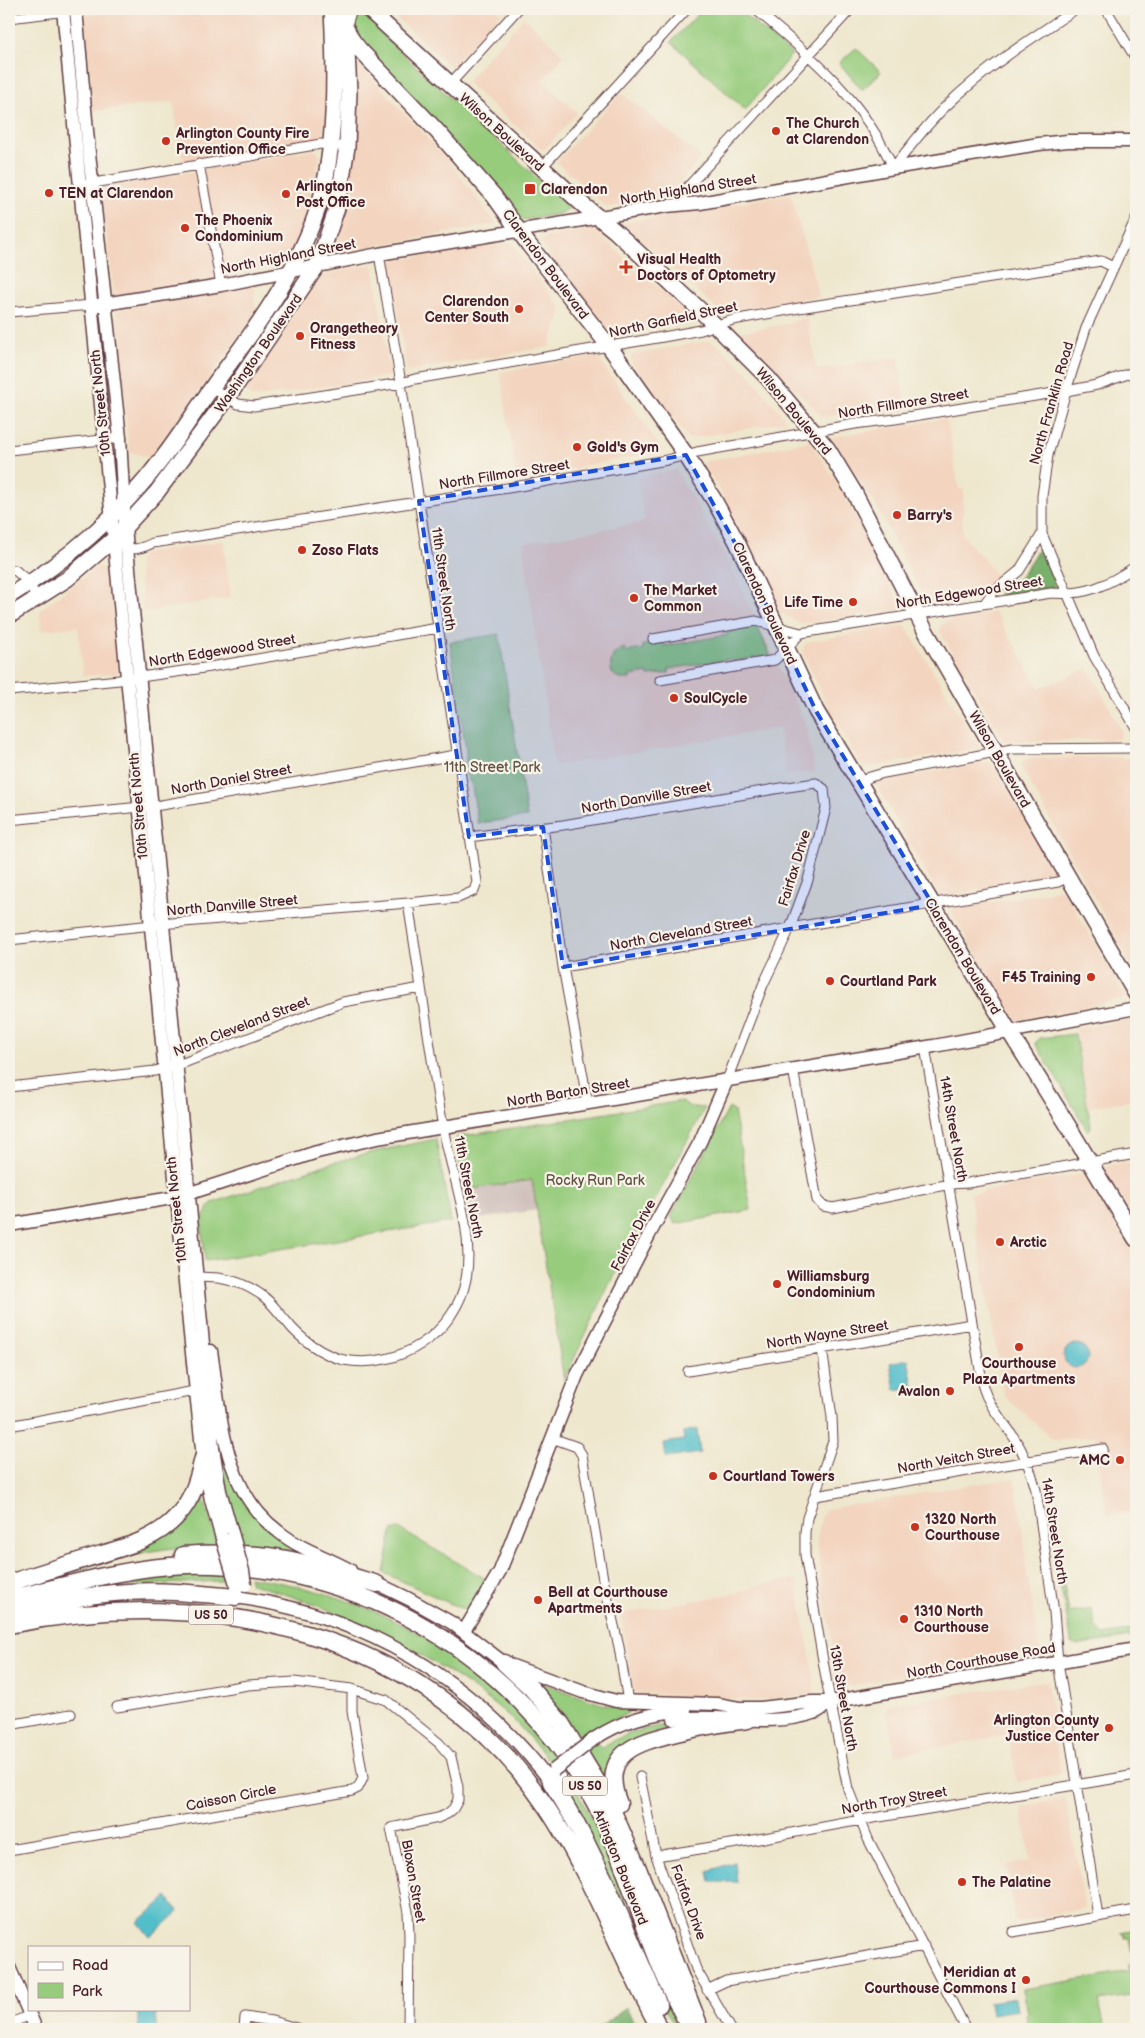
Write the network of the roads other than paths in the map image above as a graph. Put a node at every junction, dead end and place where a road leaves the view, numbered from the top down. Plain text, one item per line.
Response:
1 (70, 9) edge
2 (84, 9) edge
3 (332, 9) edge
4 (336, 9) edge
5 (345, 9) edge
6 (352, 9) edge
7 (368, 9) edge
8 (518, 9) edge
9 (687, 9) edge
10 (755, 9) edge
11 (851, 9) edge
12 (1076, 9) edge
13 (1106, 9) edge
14 (9, 18) edge
15 (346, 28) junction
16 (809, 54) junction
17 (1136, 59) edge
18 (450, 84) junction
19 (1136, 141) edge
20 (330, 145) junction
21 (347, 147) junction
22 (199, 164) junction
23 (542, 167) junction
24 (893, 168) junction
25 (86, 184) junction
26 (680, 205) junction
27 (599, 218) junction
28 (1136, 218) edge
29 (518, 231) junction
30 (379, 254) junction
31 (317, 266) junction
32 (1113, 267) junction
33 (292, 271) junction
34 (221, 285) junction
35 (106, 304) junction
36 (92, 305) junction
37 (9, 312) edge
38 (716, 326) junction
39 (609, 346) junction
40 (1136, 371) edge
41 (401, 383) junction
42 (212, 388) junction
43 (1066, 391) junction
44 (228, 397) junction
45 (814, 431) junction
46 (120, 438) junction
47 (104, 441) junction
48 (9, 450) edge
49 (686, 455) junction
50 (419, 501) junction
51 (123, 504) junction
52 (112, 515) junction
53 (125, 527) junction
54 (1042, 534) junction
55 (114, 539) junction
56 (129, 549) junction
57 (1136, 566) edge
58 (9, 571) edge
59 (30, 583) junction
60 (1067, 594) junction
61 (9, 596) edge
62 (36, 599) junction
63 (985, 603) junction
64 (916, 615) junction
65 (9, 616) edge
66 (776, 626) junction
67 (438, 628) junction
68 (801, 633) junction
69 (653, 639) dead end
70 (787, 649) junction
71 (135, 678) junction
72 (660, 680) dead end
73 (9, 691) edge
74 (1125, 707) junction
75 (1136, 710) edge
76 (1136, 728) edge
77 (1136, 748) edge
78 (997, 753) junction
79 (456, 755) junction
80 (859, 783) junction
81 (824, 789) joint
82 (147, 807) junction
83 (9, 820) edge
84 (543, 827) junction
85 (469, 837) junction
86 (1068, 876) junction
87 (458, 898) joint
88 (408, 903) junction
89 (933, 905) junction
90 (158, 925) junction
91 (790, 928) junction
92 (9, 940) edge
93 (564, 968) junction
94 (421, 988) junction
95 (1136, 994) edge
96 (1136, 1008) edge
97 (1008, 1032) junction
98 (925, 1047) junction
99 (172, 1067) junction
100 (793, 1069) junction
101 (727, 1080) junction
102 (9, 1087) edge
103 (588, 1104) junction
104 (443, 1126) junction
105 (1136, 1154) edge
106 (1090, 1162) junction
107 (950, 1184) junction
108 (184, 1195) junction
109 (9, 1225) edge
110 (1136, 1239) edge
111 (185, 1274) junction
112 (198, 1281) junction
113 (972, 1324) junction
114 (822, 1349) junction
115 (688, 1371) dead end
116 (201, 1390) junction
117 (9, 1426) edge
118 (552, 1438) junction
119 (1103, 1449) dead end
120 (203, 1458) junction
121 (1026, 1460) junction
122 (815, 1496) junction
123 (227, 1535) junction
124 (116, 1573) junction
125 (9, 1583) edge
126 (377, 1584) junction
127 (240, 1591) junction
128 (9, 1599) edge
129 (9, 1614) edge
130 (9, 1625) edge
131 (464, 1631) junction
132 (1136, 1649) edge
133 (1058, 1662) junction
134 (504, 1663) junction
135 (352, 1689) junction
136 (628, 1702) junction
137 (830, 1702) junction
138 (117, 1707) dead end
139 (71, 1714) dead end
140 (752, 1714) junction
141 (9, 1724) edge
142 (1136, 1775) edge
143 (552, 1776) junction
144 (640, 1777) dead end
145 (1076, 1783) junction
146 (861, 1820) junction
147 (9, 1850) edge
148 (656, 1856) junction
149 (637, 1866) junction
150 (1136, 1910) edge
151 (1098, 1916) junction
152 (1013, 1932) dead end
153 (924, 1946) junction
154 (9, 1967) edge
155 (707, 1990) junction
156 (30, 2015) junction
157 (9, 2024) edge
158 (36, 2029) edge
159 (244, 2029) edge
160 (300, 2029) edge
161 (408, 2029) edge
162 (660, 2029) edge
163 (669, 2029) edge
164 (692, 2029) edge
165 (700, 2029) edge
166 (731, 2029) edge
167 (966, 2029) edge

1 - 2 street
1 - 14 street
1 - 25 main road, 10th Street North
3 - 20 main road, Washington Boulevard
4 - 15 main road, Clarendon Boulevard
5 - 15 main road, Washington Boulevard
6 - 15 street
7 - 18 main road, Wilson Boulevard
8 - 18 street
9 - 23 street
10 - 16 street
11 - 16 street
12 - 24 street
13 - 17 street
15 - 21 main road, Washington Boulevard
15 - 29 main road, Clarendon Boulevard
16 - 24 street
16 - 26 street
18 - 23 main road, Wilson Boulevard
19 - 24 main road, North Highland Street
20 - 21 street
20 - 22 street
20 - 33 main road, Washington Boulevard
21 - 31 main road, Washington Boulevard
22 - 25 street
22 - 34 street
23 - 27 main road, Wilson Boulevard
24 - 26 main road, North Highland Street
25 - 35 main road, 10th Street North
25 - 36 main road, 10th Street North
26 - 27 main road, North Highland Street
27 - 29 main road, North Highland Street
27 - 38 main road, Wilson Boulevard
28 - 32 street, North Franklin Road
29 - 30 main road, North Highland Street
29 - 39 main road, Clarendon Boulevard
30 - 31 main road, North Highland Street
30 - 41 street, 11th Street North
31 - 33 main road, North Highland Street
31 - 44 main road, Washington Boulevard
32 - 38 street, North Garfield Street
32 - 43 street, North Franklin Road
33 - 34 main road, North Highland Street
33 - 42 main road, Washington Boulevard
34 - 35 main road, North Highland Street
35 - 36 main road, North Highland Street
35 - 46 main road, 10th Street North
36 - 37 street, North Highland Street
36 - 47 main road, 10th Street North
38 - 39 street, North Garfield Street
38 - 45 main road, Wilson Boulevard
39 - 41 street, North Garfield Street
39 - 49 main road, Clarendon Boulevard
40 - 43 street, North Fillmore Street
41 - 44 street, North Garfield Street
41 - 50 street, 11th Street North
42 - 44 street, North Garfield Street
42 - 51 main road, Washington Boulevard
43 - 45 street, North Fillmore Street
43 - 54 street, North Franklin Road
44 - 53 main road, Washington Boulevard
45 - 49 street, North Fillmore Street
45 - 64 main road, Wilson Boulevard
46 - 47 street
46 - 51 main road, 10th Street North
47 - 48 street
47 - 52 main road, 10th Street North
49 - 50 street, North Fillmore Street
49 - 66 main road, Clarendon Boulevard
50 - 56 street, North Fillmore Street
50 - 67 street, 11th Street North
51 - 52 main road, Washington Boulevard
51 - 53 main road, 10th Street North
52 - 55 main road, 10th Street North
52 - 59 main road, Washington Boulevard
53 - 55 main road, Washington Boulevard
53 - 56 main road, 10th Street North
54 - 60 street, North Franklin Road
54 - 63 street
55 - 56 street
55 - 62 main road, Washington Boulevard
55 - 71 main road, 10th Street North
56 - 71 main road, 10th Street North
57 - 60 street, North Edgewood Street
58 - 59 street
59 - 61 main road, Washington Boulevard
59 - 62 street
60 - 63 street, North Edgewood Street
60 - 74 street, North Franklin Road
62 - 65 main road, Washington Boulevard
63 - 64 street, North Edgewood Street
64 - 68 street, North Edgewood Street
64 - 78 main road, Wilson Boulevard
66 - 68 street, North Edgewood Street
66 - 69 street, North Edgewood Street
66 - 70 main road, Clarendon Boulevard
67 - 71 street, North Edgewood Street
67 - 79 street, 11th Street North
68 - 70 street
70 - 72 street
70 - 80 main road, Clarendon Boulevard
71 - 73 street, North Edgewood Street
71 - 82 main road, 10th Street North
74 - 75 street
74 - 76 street
77 - 78 street
78 - 80 street
78 - 86 main road, Wilson Boulevard
79 - 82 street, North Daniel Street
79 - 85 street, 11th Street North
80 - 89 main road, Clarendon Boulevard
81 - 84 street, North Danville Street
81 - 91 street, Fairfax Drive
82 - 83 street, North Daniel Street
82 - 90 main road, 10th Street North
84 - 85 street, North Danville Street
84 - 93 street
85 - 87 street, 11th Street North
86 - 89 street, North Cleveland Street
86 - 95 main road, Wilson Boulevard
87 - 88 street, North Danville Street
88 - 90 street, North Danville Street
88 - 94 street, 11th Street North
89 - 91 street, North Cleveland Street
89 - 97 main road, Clarendon Boulevard
90 - 92 street, North Danville Street
90 - 99 main road, 10th Street North
91 - 93 street, North Cleveland Street
91 - 101 street, Fairfax Drive
93 - 103 street
94 - 99 street, North Cleveland Street
94 - 104 street, 11th Street North
96 - 97 main road, North Barton Street
97 - 98 main road, North Barton Street
97 - 106 main road, Clarendon Boulevard
98 - 100 main road, North Barton Street
98 - 107 street, 14th Street North
99 - 102 street, North Cleveland Street
99 - 108 main road, 10th Street North
100 - 101 main road, North Barton Street
100 - 107 street
101 - 103 main road, North Barton Street
101 - 118 main road, Fairfax Drive
103 - 104 main road, North Barton Street
104 - 108 main road, North Barton Street
104 - 112 street, 11th Street North
105 - 106 street
106 - 107 street
106 - 110 main road, Clarendon Boulevard
107 - 113 street, 14th Street North
108 - 109 main road, North Barton Street
108 - 111 main road, 10th Street North
108 - 112 main road, 10th Street North
111 - 112 street, 11th Street North
111 - 116 main road, 10th Street North
112 - 116 main road, 10th Street North
112 - 126 main road
113 - 114 street, North Wayne Street
113 - 121 street, 14th Street North
114 - 115 street, North Wayne Street
114 - 122 street, 13th Street North
116 - 117 street
116 - 120 main road, 10th Street North
116 - 123 main road, 10th Street North
118 - 131 main road, Fairfax Drive
118 - 136 street
119 - 121 street, North Veitch Street
120 - 123 main road, 10th Street North
120 - 125 highway
121 - 122 street, North Veitch Street
121 - 133 street, 14th Street North
122 - 137 street, 13th Street North
123 - 127 main road, 10th Street North, bridge
124 - 126 highway
124 - 128 highway, Arlington Boulevard / US 50
124 - 164 highway, Arlington Boulevard / US 50
126 - 131 main road
127 - 129 highway
127 - 143 main road
130 - 162 highway, US 50
131 - 134 main road
132 - 133 main road, North Courthouse Road
133 - 137 main road, North Courthouse Road
133 - 145 street, 14th Street North
134 - 136 main road
134 - 149 highway
135 - 138 street, Bloxon Street
135 - 147 street, Caisson Circle
135 - 161 street, Bloxon Street
136 - 140 main road
137 - 140 main road, North Courthouse Road
137 - 146 street, 13th Street North
139 - 141 street
140 - 143 main road, North Courthouse Road, bridge
140 - 149 highway
142 - 145 street, North Troy Street
143 - 163 highway
144 - 148 street, Fairfax Drive
145 - 146 street, North Troy Street
145 - 151 street, 14th Street North
146 - 148 street, North Troy Street
146 - 153 street, 13th Street North
148 - 155 street, Fairfax Drive
149 - 165 highway
150 - 151 street
151 - 152 street
153 - 155 street
153 - 167 street, 13th Street North
154 - 156 main road
155 - 166 street, Fairfax Drive
156 - 157 street
156 - 158 main road
159 - 160 street

